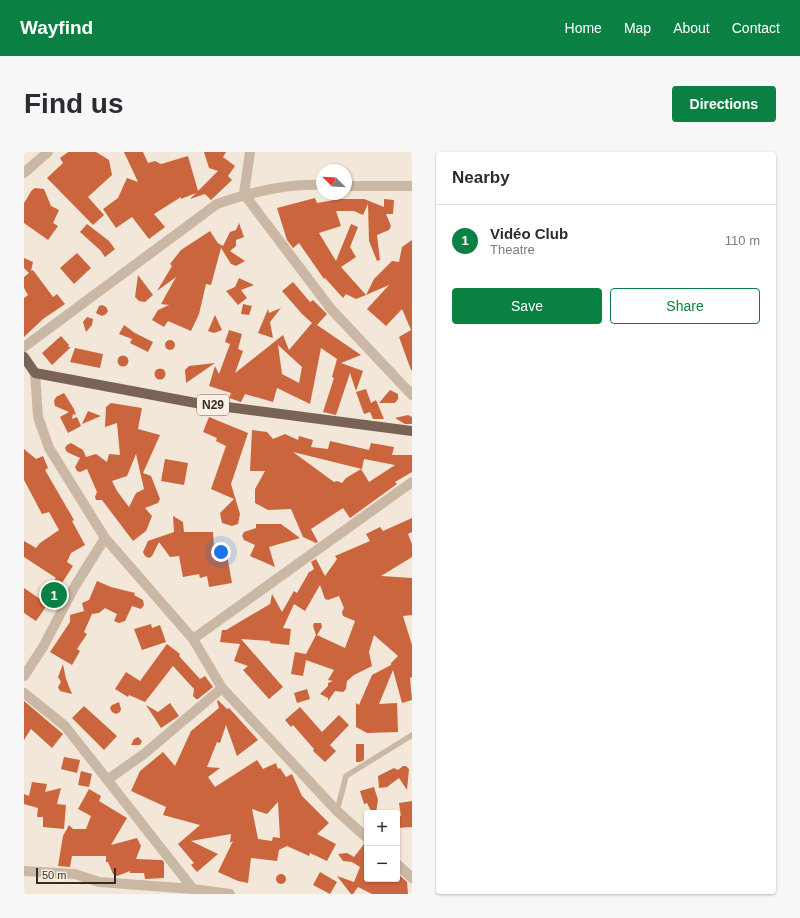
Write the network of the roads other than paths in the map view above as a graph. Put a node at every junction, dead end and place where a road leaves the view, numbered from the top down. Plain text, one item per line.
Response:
1 (48, 152) edge
2 (250, 152) edge
3 (24, 173) edge
4 (316, 185) edge
5 (352, 186) edge
6 (412, 186) edge
7 (244, 194) junction
8 (24, 347) edge
9 (24, 358) edge
10 (35, 373) junction
11 (412, 394) edge
12 (412, 431) edge
13 (412, 482) edge
14 (105, 538) junction
15 (193, 638) junction
16 (24, 676) edge
17 (222, 688) junction
18 (24, 693) edge
19 (412, 735) edge
20 (107, 780) junction
21 (338, 811) junction
22 (364, 835) edge
23 (400, 867) edge
24 (24, 871) edge
25 (412, 878) edge
26 (195, 891) edge
27 (230, 894) edge

1 - 3 street
2 - 7 street
4 - 7 street
5 - 6 street
7 - 8 street
7 - 11 street
9 - 10 main road
10 - 12 main road, N29
10 - 14 street
13 - 15 street
14 - 15 street
14 - 16 street
15 - 17 street
17 - 20 street
17 - 21 street
18 - 20 street
19 - 21 lane
20 - 26 street
21 - 22 street
23 - 25 street
24 - 26 street
26 - 27 street

